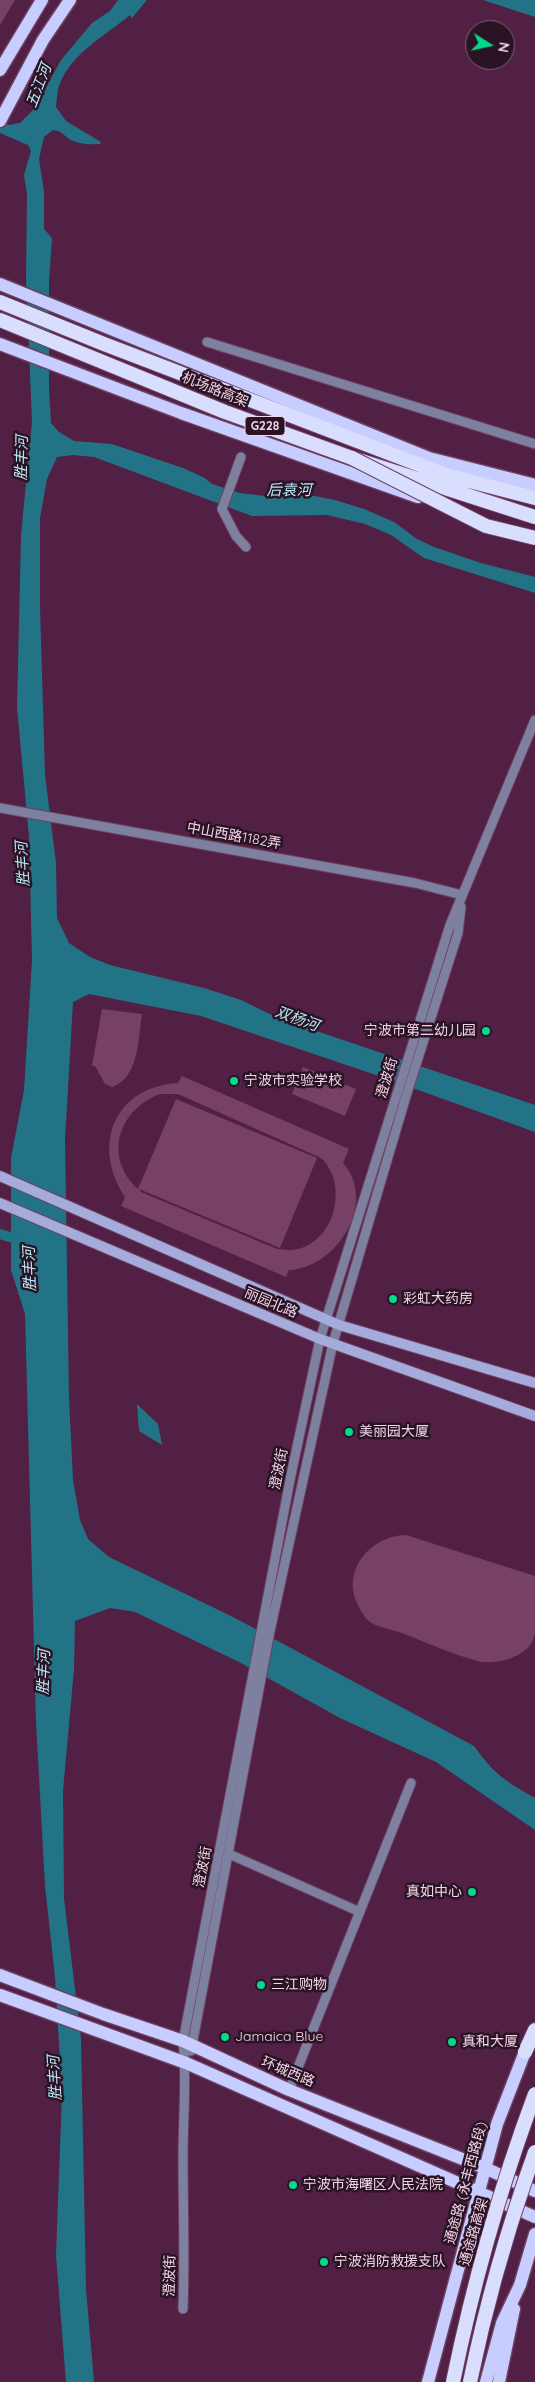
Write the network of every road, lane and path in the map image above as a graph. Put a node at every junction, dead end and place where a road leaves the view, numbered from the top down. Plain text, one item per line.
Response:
1 (42, 0) edge
2 (70, 0) edge
3 (0, 70) edge
4 (0, 120) edge
5 (5, 286) edge
6 (0, 302) edge
7 (0, 320) edge
8 (207, 342) dead end
9 (0, 344) edge
10 (535, 444) edge
11 (241, 457) dead end
12 (352, 458) junction
13 (535, 485) edge
14 (535, 498) edge
15 (535, 517) edge
16 (535, 534) edge
17 (535, 538) edge
18 (246, 547) dead end
19 (535, 720) edge
20 (1, 808) edge
21 (462, 894) junction
22 (0, 1176) edge
23 (0, 1204) edge
24 (326, 1320) junction
25 (338, 1325) junction
26 (320, 1339) junction
27 (333, 1343) junction
28 (535, 1383) edge
29 (535, 1416) edge
30 (266, 1629) junction
31 (255, 1686) junction
32 (411, 1783) dead end
33 (229, 1854) junction
34 (360, 1912) junction
35 (0, 1975) edge
36 (0, 1995) edge
37 (535, 2025) edge
38 (535, 2030) edge
39 (188, 2044) junction
40 (525, 2052) junction
41 (186, 2064) junction
42 (289, 2090) junction
43 (535, 2094) edge
44 (535, 2152) edge
45 (485, 2168) junction
46 (535, 2191) edge
47 (478, 2193) junction
48 (535, 2217) edge
49 (535, 2234) edge
50 (520, 2286) junction
51 (183, 2309) dead end
52 (428, 2382) edge
53 (453, 2382) edge
54 (470, 2382) edge
55 (486, 2382) edge
56 (500, 2382) edge

1 - 3 main road
2 - 4 main road
5 - 13 main road
6 - 14 highway, 机场路高架 / G228
7 - 12 highway, 机场路高架 / G228
8 - 10 street
9 - 16 main road
11 - 18 street
12 - 15 highway, 机场路高架 / G228, bridge
12 - 17 highway, bridge
19 - 21 street, 澄波街
20 - 21 street, 中山西路1182弄
21 - 24 street, 澄波街
21 - 25 street, 澄波街
22 - 24 main road, 丽园北路
23 - 26 main road, 丽园北路
24 - 25 main road, 丽园北路
24 - 26 street, 澄波街
25 - 27 street, 澄波街
25 - 28 main road, 丽园北路
26 - 27 main road, 丽园北路
26 - 30 street, 澄波街
27 - 29 main road, 丽园北路
27 - 30 street, 澄波街
30 - 31 street, 澄波街
31 - 33 street, 澄波街
31 - 39 street, 澄波街
32 - 34 street
33 - 34 street
33 - 39 street, 澄波街
34 - 42 street
35 - 39 main road, 环城西路
36 - 41 main road
37 - 40 main road, 通途路 (永丰西路段)
38 - 40 highway
39 - 41 street, 澄波街
39 - 42 main road, 环城西路
40 - 45 main road, 通途路 (永丰西路段)
41 - 47 main road
41 - 51 street, 澄波街
42 - 45 main road, 环城西路
43 - 53 highway, 通途路高架, bridge
44 - 54 highway, bridge
45 - 46 main road, 环城西路
45 - 47 main road, 通途路 (永丰西路段)
47 - 48 main road
47 - 52 main road, 通途路 (永丰西路段)
49 - 50 main road
50 - 55 main road
50 - 56 main road

